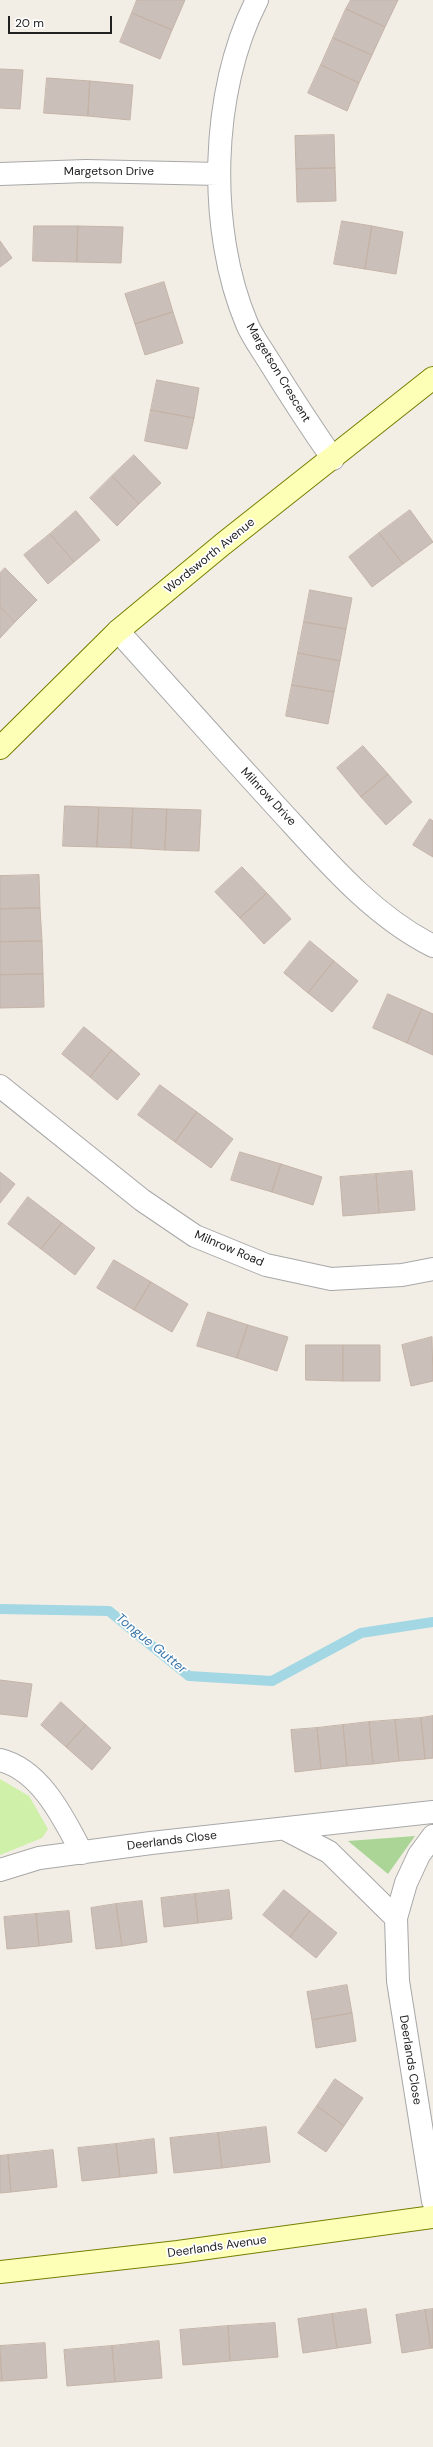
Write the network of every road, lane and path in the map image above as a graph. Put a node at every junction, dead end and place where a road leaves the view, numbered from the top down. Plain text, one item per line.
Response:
1 (257, 0) edge
2 (0, 174) edge
3 (219, 174) junction
4 (433, 378) edge
5 (333, 459) junction
6 (118, 631) junction
7 (0, 748) edge
8 (433, 946) edge
9 (0, 1086) edge
10 (433, 1270) edge
11 (0, 1760) edge
12 (433, 1812) edge
13 (285, 1829) junction
14 (433, 1836) edge
15 (82, 1853) junction
16 (0, 1870) edge
17 (396, 1918) junction
18 (433, 2201) edge
19 (433, 2217) edge
20 (0, 2272) edge

1 - 3 street, Margetson Crescent
2 - 3 street, Margetson Drive
3 - 5 street, Margetson Crescent
4 - 5 street, Wordsworth Avenue
5 - 6 street, Wordsworth Avenue
6 - 7 street, Wordsworth Avenue
6 - 8 street, Milnrow Drive
9 - 10 street, Milnrow Road
11 - 15 street
12 - 13 street, Deerlands Close
13 - 15 street, Deerlands Close
13 - 17 street
14 - 17 street, Deerlands Close
15 - 16 street, Deerlands Close
17 - 18 street, Deerlands Close
19 - 20 street, Deerlands Avenue

